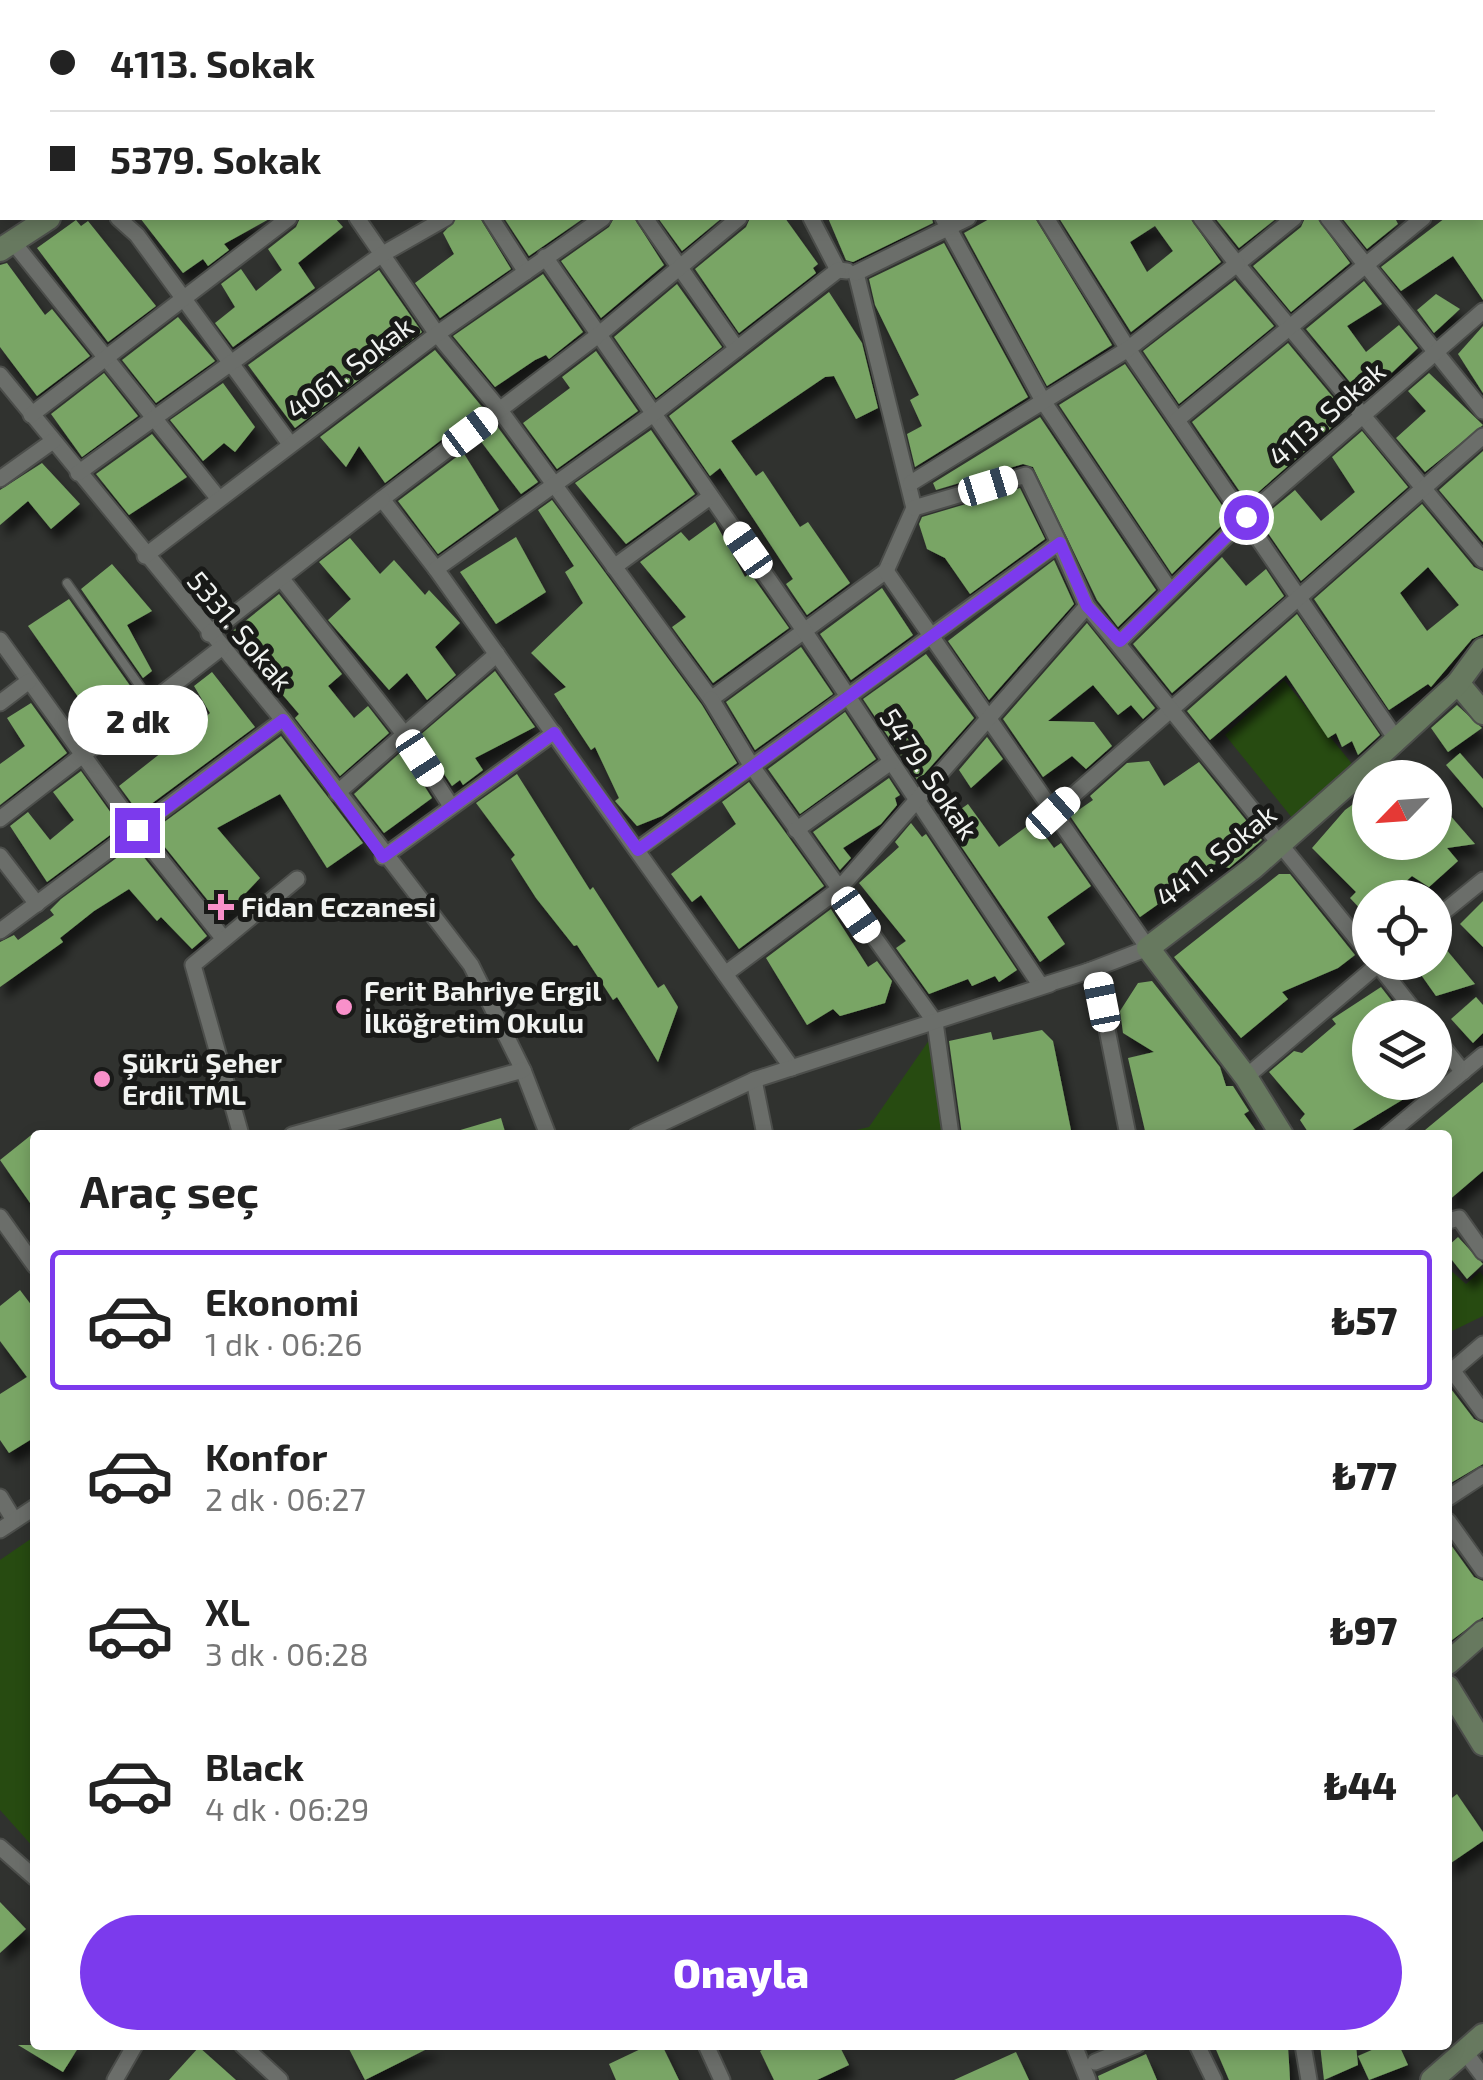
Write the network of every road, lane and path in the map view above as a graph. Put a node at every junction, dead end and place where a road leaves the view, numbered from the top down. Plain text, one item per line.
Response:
1 (23, 220) edge
2 (46, 220) edge
3 (120, 220) edge
4 (134, 220) edge
5 (286, 220) edge
6 (358, 220) edge
7 (442, 220) edge
8 (492, 220) edge
9 (600, 220) edge
10 (646, 220) edge
11 (737, 220) edge
12 (812, 220) edge
13 (1047, 220) edge
14 (1204, 220) edge
15 (1292, 220) edge
16 (1330, 220) edge
17 (1421, 220) edge
18 (946, 222) edge
19 (137, 235) junction
20 (4, 246) edge
21 (380, 255) junction
22 (545, 256) junction
23 (1237, 264) junction
24 (1365, 264) junction
25 (680, 267) junction
26 (838, 270) junction
27 (526, 272) junction
28 (856, 272) junction
29 (183, 300) junction
30 (1483, 311) edge
31 (1290, 330) junction
32 (438, 334) junction
33 (597, 336) junction
34 (737, 349) junction
35 (1128, 349) junction
36 (1437, 354) junction
37 (106, 358) junction
38 (229, 363) junction
39 (0, 375) edge
40 (1043, 401) junction
41 (499, 410) junction
42 (1483, 411) edge
43 (31, 415) junction
44 (652, 415) junction
45 (154, 418) junction
46 (1361, 418) junction
47 (1178, 420) junction
48 (1483, 436) edge
49 (52, 441) junction
50 (290, 444) junction
51 (78, 473) junction
52 (0, 480) edge
53 (552, 483) junction
54 (911, 483) junction
55 (1422, 488) junction
56 (710, 497) junction
57 (218, 499) junction
58 (382, 499) junction
59 (914, 508) junction
60 (1246, 517) junction
61 (1060, 543) junction
62 (144, 556) junction
63 (1483, 560) edge
64 (614, 567) junction
65 (436, 569) junction
66 (886, 571) junction
67 (281, 578) junction
68 (67, 583) dead end
69 (1169, 589) junction
70 (1299, 596) junction
71 (1087, 606) junction
72 (804, 629) junction
73 (209, 634) junction
74 (928, 638) junction
75 (0, 640) edge
76 (1120, 641) junction
77 (221, 648) junction
78 (1483, 649) edge
79 (497, 654) junction
80 (29, 681) junction
81 (1458, 683) junction
82 (846, 697) junction
83 (710, 699) junction
84 (152, 702) junction
85 (0, 704) edge
86 (1167, 709) junction
87 (1483, 713) edge
88 (986, 717) junction
89 (283, 720) junction
90 (554, 733) junction
91 (405, 734) junction
92 (1396, 738) junction
93 (82, 754) junction
94 (892, 762) junction
95 (750, 765) junction
96 (337, 793) junction
97 (918, 799) junction
98 (452, 806) junction
99 (1053, 813) junction
100 (0, 819) edge
101 (137, 830) junction
102 (796, 830) junction
103 (1281, 843) junction
104 (638, 850) junction
105 (0, 856) edge
106 (383, 857) junction
107 (297, 878) dead end
108 (1483, 880) edge
109 (838, 890) junction
110 (37, 904) junction
111 (1452, 905) edge
112 (0, 931) edge
113 (1352, 931) edge
114 (222, 938) junction
115 (1148, 948) junction
116 (1096, 969) junction
117 (725, 974) junction
118 (1355, 980) edge
119 (1391, 980) edge
120 (1406, 1000) edge
121 (934, 1022) junction
122 (1483, 1056) edge
123 (1452, 1059) edge
124 (792, 1068) junction
125 (523, 1070) junction
126 (1462, 1072) junction
127 (1246, 1078) junction
128 (754, 1080) junction
129 (240, 1130) edge
130 (310, 1130) edge
131 (546, 1130) edge
132 (648, 1130) edge
133 (764, 1130) edge
134 (950, 1130) edge
135 (1127, 1130) edge
136 (1279, 1130) edge
137 (1394, 1130) edge
138 (1, 1219) edge
139 (1452, 1223) edge
140 (1483, 1252) edge
141 (30, 1259) edge
142 (1483, 1344) edge
143 (1452, 1370) edge
144 (1452, 1374) edge
145 (1483, 1412) edge
146 (1483, 1475) edge
147 (1452, 1495) edge
148 (0, 1497) edge
149 (30, 1511) edge
150 (14, 1520) junction
151 (1452, 1526) edge
152 (0, 1530) edge
153 (1483, 1570) edge
154 (1483, 1632) edge
155 (1452, 1659) edge
156 (1452, 1698) edge
157 (1483, 1744) edge
158 (3, 1854) edge
159 (30, 1874) edge
160 (1483, 2036) edge
161 (132, 2050) edge
162 (247, 2050) edge
163 (708, 2050) edge
164 (1127, 2050) edge
165 (1199, 2050) edge
166 (1304, 2050) edge
167 (1465, 2052) junction
168 (1088, 2070) edge
169 (1483, 2076) edge
170 (1437, 2079) edge
171 (116, 2080) edge
172 (280, 2080) edge
173 (722, 2080) edge
174 (1214, 2080) edge
175 (1309, 2080) edge

1 - 20 street
2 - 20 street
3 - 19 street, 4061. Sokak
4 - 19 street, 4061. Sokak
5 - 29 street
6 - 21 street
7 - 21 street
8 - 27 street
9 - 22 street, 4061. Sokak
10 - 25 street
11 - 25 street
12 - 26 street
13 - 35 street
14 - 23 street
15 - 23 street
16 - 24 street
17 - 24 street
18 - 28 street
18 - 40 street
19 - 29 street, 4061. Sokak
20 - 37 street
21 - 32 street
21 - 38 street
22 - 27 street, 4061. Sokak
22 - 33 street, 5479. Sokak
23 - 31 street
23 - 35 street
24 - 31 street
24 - 36 street
25 - 33 street
25 - 34 street
26 - 28 street
26 - 34 street
27 - 32 street, 4061. Sokak
28 - 54 street
29 - 37 street
29 - 38 street, 4061. Sokak
30 - 36 street, 4113. Sokak
31 - 46 street
31 - 47 street
32 - 41 street
32 - 50 street, 4061. Sokak
33 - 41 street
33 - 44 street, 5479. Sokak
34 - 44 street
35 - 40 street
35 - 47 street
36 - 42 street
36 - 46 street, 4113. Sokak
37 - 43 street
37 - 45 street
38 - 45 street
38 - 50 street, 4061. Sokak
39 - 43 street, 5331. Sokak
40 - 54 street
40 - 69 street
41 - 53 street
41 - 58 street
43 - 49 street, 5331. Sokak
44 - 53 street
44 - 56 street, 5479. Sokak
45 - 51 street
45 - 57 street
46 - 55 street
46 - 60 street, 4113. Sokak
47 - 60 street
48 - 55 street
49 - 51 street, 5331. Sokak
49 - 52 street
50 - 57 street
51 - 62 street, 5331. Sokak
53 - 64 street
53 - 65 street
54 - 59 street
55 - 63 street
55 - 70 street
56 - 64 street
56 - 72 street, 5479. Sokak
57 - 62 street
58 - 65 street
58 - 67 street
59 - 61 street
59 - 66 street
60 - 69 street, 4113. Sokak
60 - 70 street
61 - 71 street
61 - 74 street
62 - 73 street, 5331. Sokak
64 - 83 street
65 - 79 street
66 - 72 street
66 - 74 street
67 - 73 street
67 - 91 street
68 - 84 lane
69 - 76 street, 4113. Sokak
70 - 86 street
70 - 92 street
71 - 76 street
71 - 88 street
72 - 82 street, 5479. Sokak
72 - 83 street
73 - 77 street, 5331. Sokak
74 - 82 street
74 - 88 street
75 - 80 street
76 - 86 street
77 - 84 street
77 - 89 street, 5331. Sokak
78 - 81 street, 4411. Sokak
79 - 90 street
79 - 91 street
80 - 85 street
80 - 93 street
81 - 87 street
81 - 92 street, 4411. Sokak
82 - 94 street, 5479. Sokak
82 - 95 street
83 - 95 street
84 - 93 street
86 - 99 street
86 - 103 street
88 - 97 street
88 - 99 street
89 - 96 street, 5331. Sokak
89 - 101 street
90 - 98 street
90 - 104 street
91 - 96 street
91 - 98 street
92 - 103 street, 4411. Sokak
93 - 100 street
93 - 101 street
94 - 97 street, 5479. Sokak
94 - 102 street
95 - 102 street
95 - 104 street
96 - 106 street, 5331. Sokak
97 - 109 street
97 - 116 street, 5479. Sokak
98 - 106 street
99 - 115 street
101 - 110 street
101 - 114 street
102 - 109 street
103 - 113 street
103 - 115 street, 4411. Sokak
104 - 117 street
105 - 110 street
106 - 125 street, 5331. Sokak
107 - 114 street
108 - 111 street
109 - 117 street
109 - 121 street
110 - 112 street
114 - 129 street
115 - 116 street
115 - 127 street, 4411. Sokak
116 - 121 street
116 - 135 street
117 - 124 street
118 - 127 street
119 - 120 street
121 - 124 street
121 - 134 street
122 - 126 street
123 - 126 street
124 - 128 street
125 - 130 street
125 - 131 street, 5331. Sokak
126 - 137 street
127 - 136 street, 4411. Sokak
128 - 132 street
128 - 133 street
138 - 141 street
139 - 140 street
142 - 143 street
144 - 145 street
146 - 147 street
148 - 150 street
149 - 150 street
150 - 152 street
151 - 153 street
154 - 155 street
156 - 157 street
158 - 159 street
160 - 167 street
161 - 171 street
162 - 172 street
163 - 173 street
164 - 168 street
165 - 174 street
166 - 175 street
167 - 169 street
167 - 170 street

